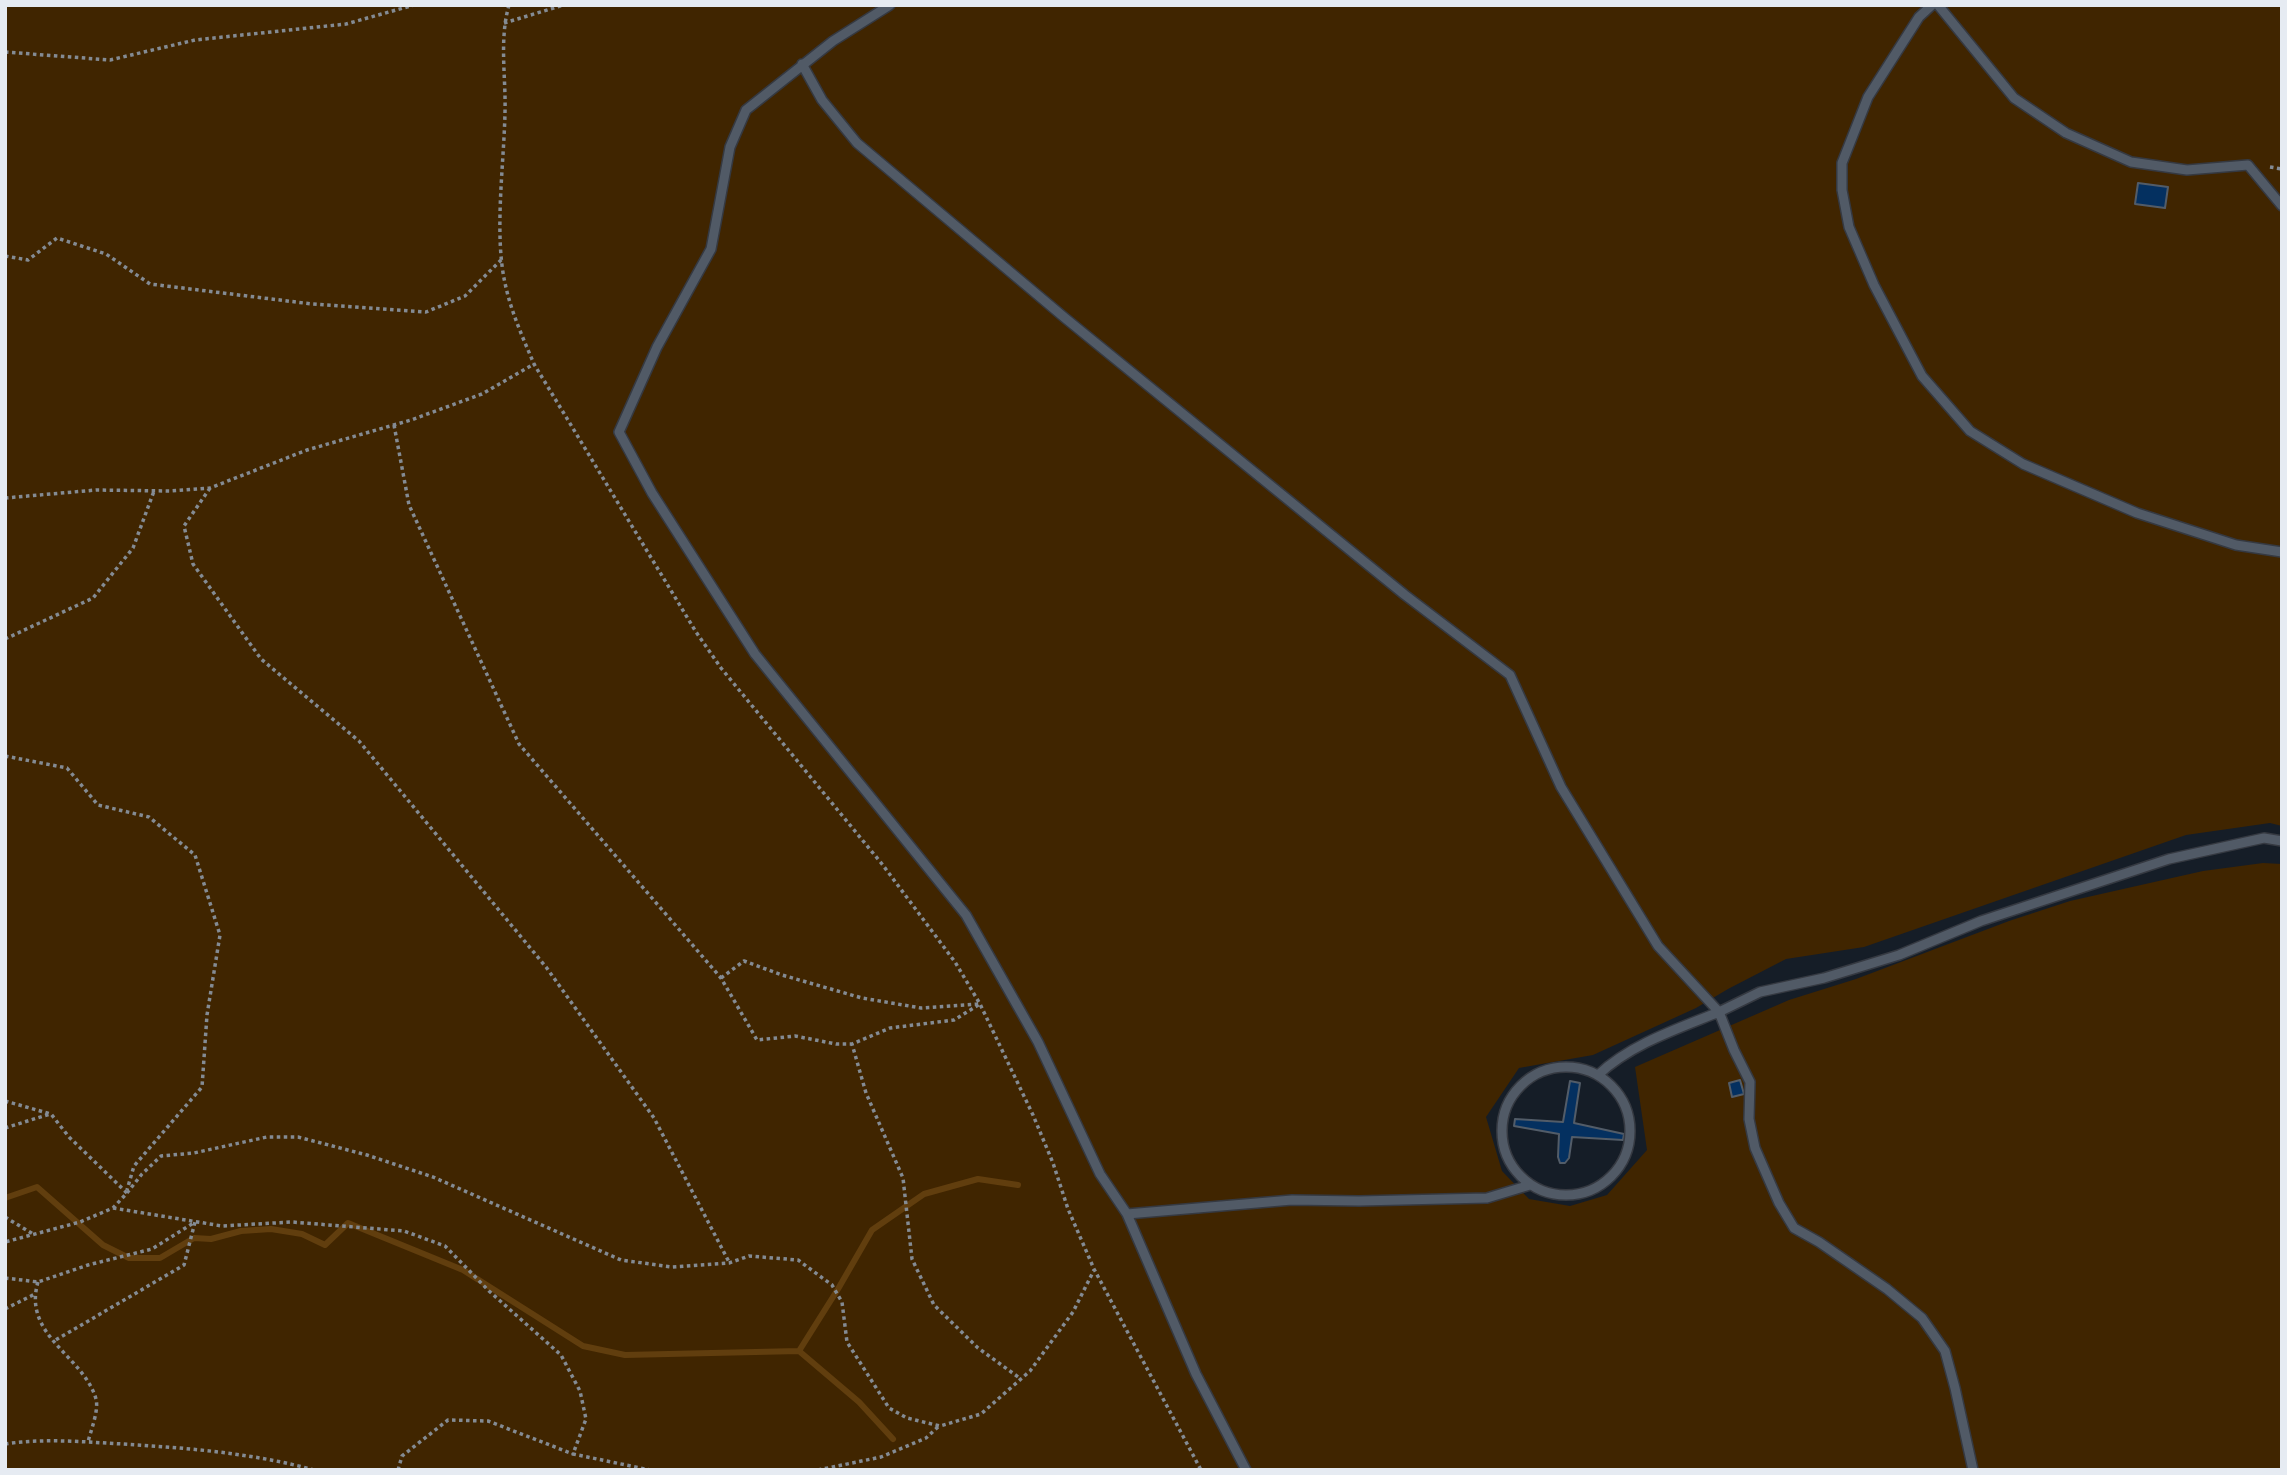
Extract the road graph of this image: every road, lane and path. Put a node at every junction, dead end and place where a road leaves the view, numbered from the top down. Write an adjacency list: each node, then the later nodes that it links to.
1 (414, 5): 7 (path)
2 (509, 5): 6 (path)
3 (565, 5): 6 (path)
4 (890, 5): 8 (lane)
5 (1935, 5): 9 (lane); 17 (lane)
6 (504, 23): 11 (path)
7 (5, 52)
8 (802, 64): 23 (lane); 32 (lane)
9 (2282, 206)
10 (5, 256): 11 (path)
11 (502, 259): 12 (path)
12 (534, 364): 13 (path); 22 (path)
13 (394, 425): 14 (path); 21 (path)
14 (210, 488): 15 (path); 37 (path)
15 (153, 491): 16 (path); 18 (path)
16 (5, 498)
17 (2282, 552)
18 (5, 639)
19 (5, 756): 30 (path)
20 (2282, 841): 23 (lane)
21 (721, 978): 22 (path); 24 (path)
22 (979, 1004): 24 (path); 38 (path)
23 (1718, 1012): 25 (lane); 55 (lane)
24 (852, 1044): 44 (path)
25 (1598, 1075): 29 (lane); 29 (lane)
26 (5, 1101): 27 (path)
27 (51, 1114): 28 (path); 30 (path)
28 (5, 1128)
29 (1530, 1185): 32 (lane)
30 (127, 1193): 31 (path); 37 (path)
31 (113, 1208): 34 (path); 35 (path)
32 (1127, 1214): 54 (lane)
33 (5, 1217): 35 (path)
34 (195, 1222): 40 (path); 43 (path); 48 (path)
35 (33, 1234): 36 (path)
36 (5, 1242)
37 (729, 1263): 45 (path)
38 (1094, 1269): 44 (path); 53 (path)
39 (5, 1278): 40 (path)
40 (38, 1282): 41 (path)
41 (35, 1294): 42 (path); 43 (path)
42 (5, 1309)
43 (54, 1341): 46 (path)
44 (1021, 1379): 45 (path)
45 (940, 1426): 52 (path)
46 (88, 1442): 47 (path); 49 (path)
47 (5, 1444)
48 (573, 1454): 50 (path); 51 (path)
49 (314, 1470)
50 (398, 1470)
51 (650, 1470)
52 (818, 1470)
53 (1201, 1470)
54 (1246, 1470)
55 (1973, 1470)

